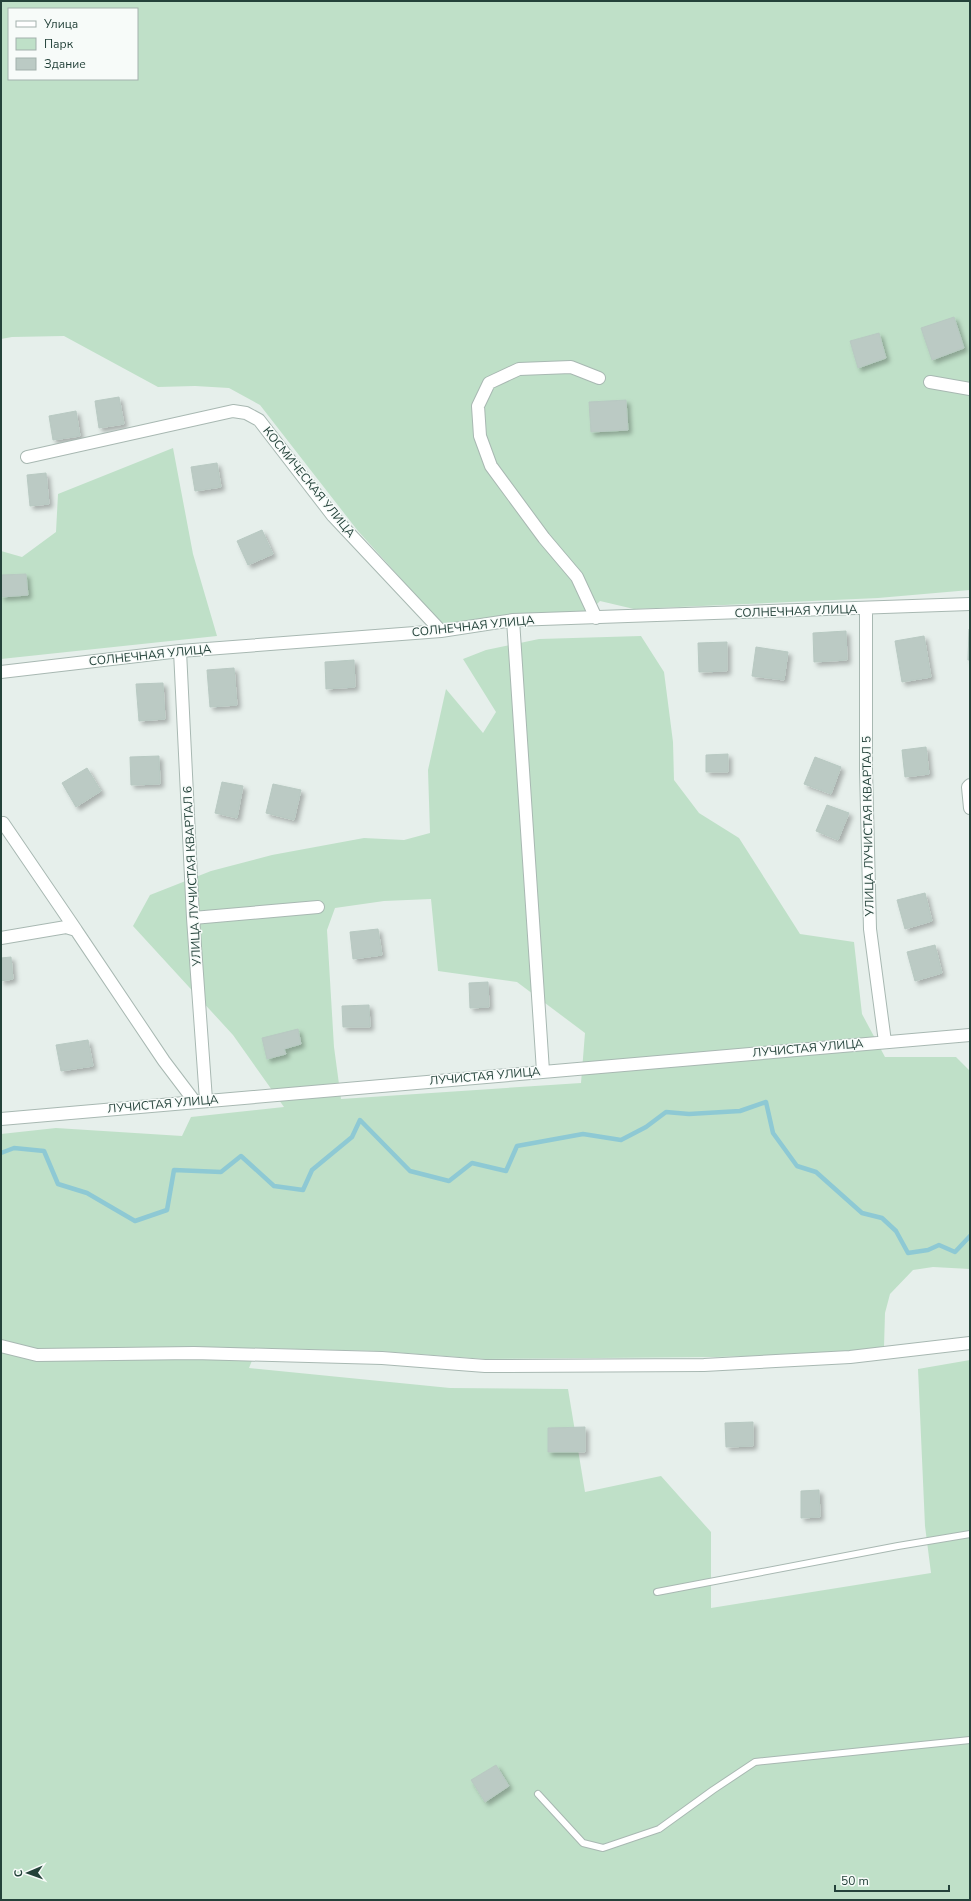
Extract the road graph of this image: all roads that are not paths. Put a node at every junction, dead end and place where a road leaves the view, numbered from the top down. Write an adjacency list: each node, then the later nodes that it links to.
1 (599, 378): 7 (street)
2 (930, 382): 3 (street)
3 (970, 389)
4 (27, 457): 9 (street, КОСМИЧЕСКАЯ УЛИЦА)
5 (970, 604): 6 (street, СОЛНЕЧНАЯ УЛИЦА)
6 (866, 609): 7 (street, СОЛНЕЧНАЯ УЛИЦА); 20 (street, УЛИЦА ЛУЧИСТАЯ КВАРТАЛ 5)
7 (596, 618): 8 (street, СОЛНЕЧНАЯ УЛИЦА)
8 (513, 620): 9 (street, СОЛНЕЧНАЯ УЛИЦА); 21 (street)
9 (441, 631): 10 (street, СОЛНЕЧНАЯ УЛИЦА)
10 (180, 651): 11 (street, СОЛНЕЧНАЯ УЛИЦА); 16 (street, УЛИЦА ЛУЧИСТАЯ КВАРТАЛ 6)
11 (1, 672)
12 (970, 785): 13 (street)
13 (970, 808)
14 (3, 823): 17 (street)
15 (318, 907): 16 (street)
16 (194, 918): 22 (street, УЛИЦА ЛУЧИСТАЯ КВАРТАЛ 6)
17 (76, 930): 18 (street); 22 (street)
18 (1, 938)
19 (970, 1034): 20 (street, ЛУЧИСТАЯ УЛИЦА)
20 (885, 1042): 21 (street, ЛУЧИСТАЯ УЛИЦА)
21 (543, 1071): 22 (street, ЛУЧИСТАЯ УЛИЦА)
22 (200, 1101): 23 (street, ЛУЧИСТАЯ УЛИЦА)
23 (1, 1119)
24 (970, 1343): 25 (street)
25 (1, 1346)
26 (970, 1534): 27 (lane)
27 (657, 1592)
28 (970, 1740): 29 (lane)
29 (538, 1794)

